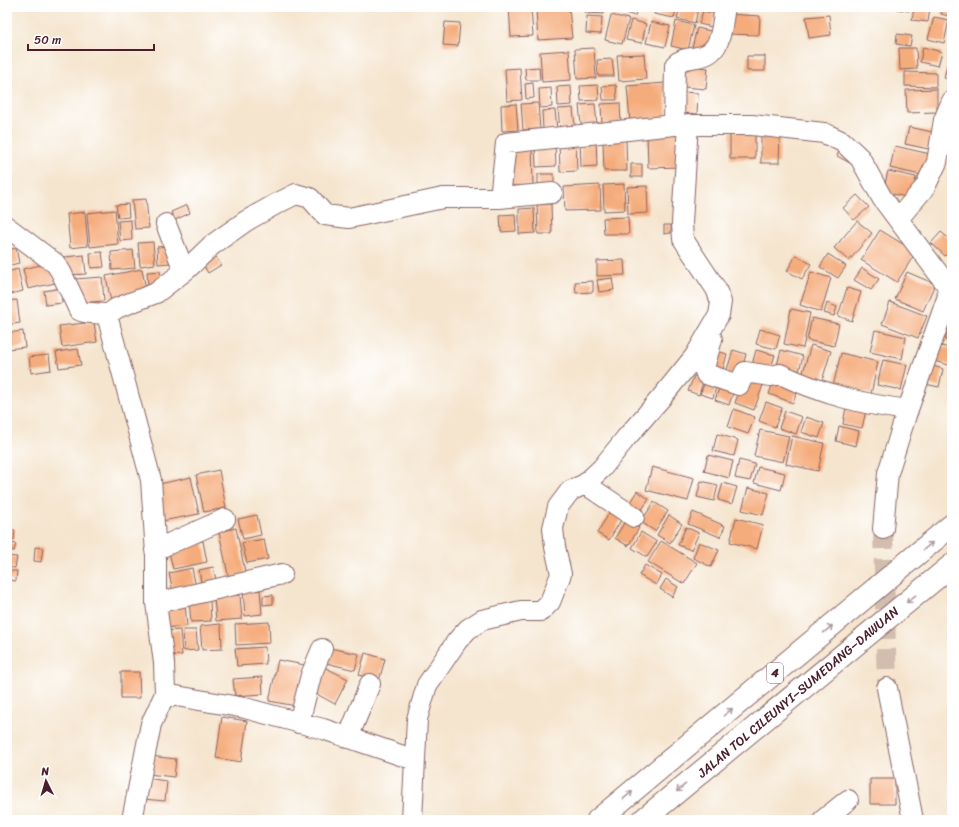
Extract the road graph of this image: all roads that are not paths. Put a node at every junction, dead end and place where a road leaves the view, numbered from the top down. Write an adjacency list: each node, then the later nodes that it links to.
1 (725, 7): 3 (street)
2 (952, 102): 6 (street)
3 (681, 125): 5 (street); 6 (street); 12 (street)
4 (552, 193): 5 (street)
5 (500, 198): 9 (street)
6 (898, 219): 10 (street)
7 (166, 224): 9 (street)
8 (7, 227): 11 (street)
9 (187, 269): 11 (street)
10 (950, 287): 13 (street)
11 (107, 315): 19 (street)
12 (709, 330): 13 (street); 14 (street)
13 (908, 410): 18 (street)
14 (585, 484): 15 (street); 29 (street)
15 (634, 517)
16 (225, 519): 19 (street)
17 (952, 525): 33 (highway, 4, one-way to 17)
18 (883, 529)
19 (155, 550): 22 (street)
20 (952, 565): 34 (highway, JALAN TOL CILEUNYI–SUMEDANG–DAWUAN / 4, one-way to 34)
21 (282, 574): 22 (street)
22 (156, 604): 26 (street)
23 (322, 649): 27 (street)
24 (370, 684): 28 (street)
25 (887, 688): 36 (street)
26 (165, 694): 27 (street); 31 (street)
27 (299, 723): 28 (street)
28 (348, 738): 29 (street)
29 (415, 760): 32 (street)
30 (848, 800): 35 (street)
31 (132, 820)
32 (412, 820)
33 (598, 820)
34 (643, 820)
35 (823, 820)
36 (912, 820)

